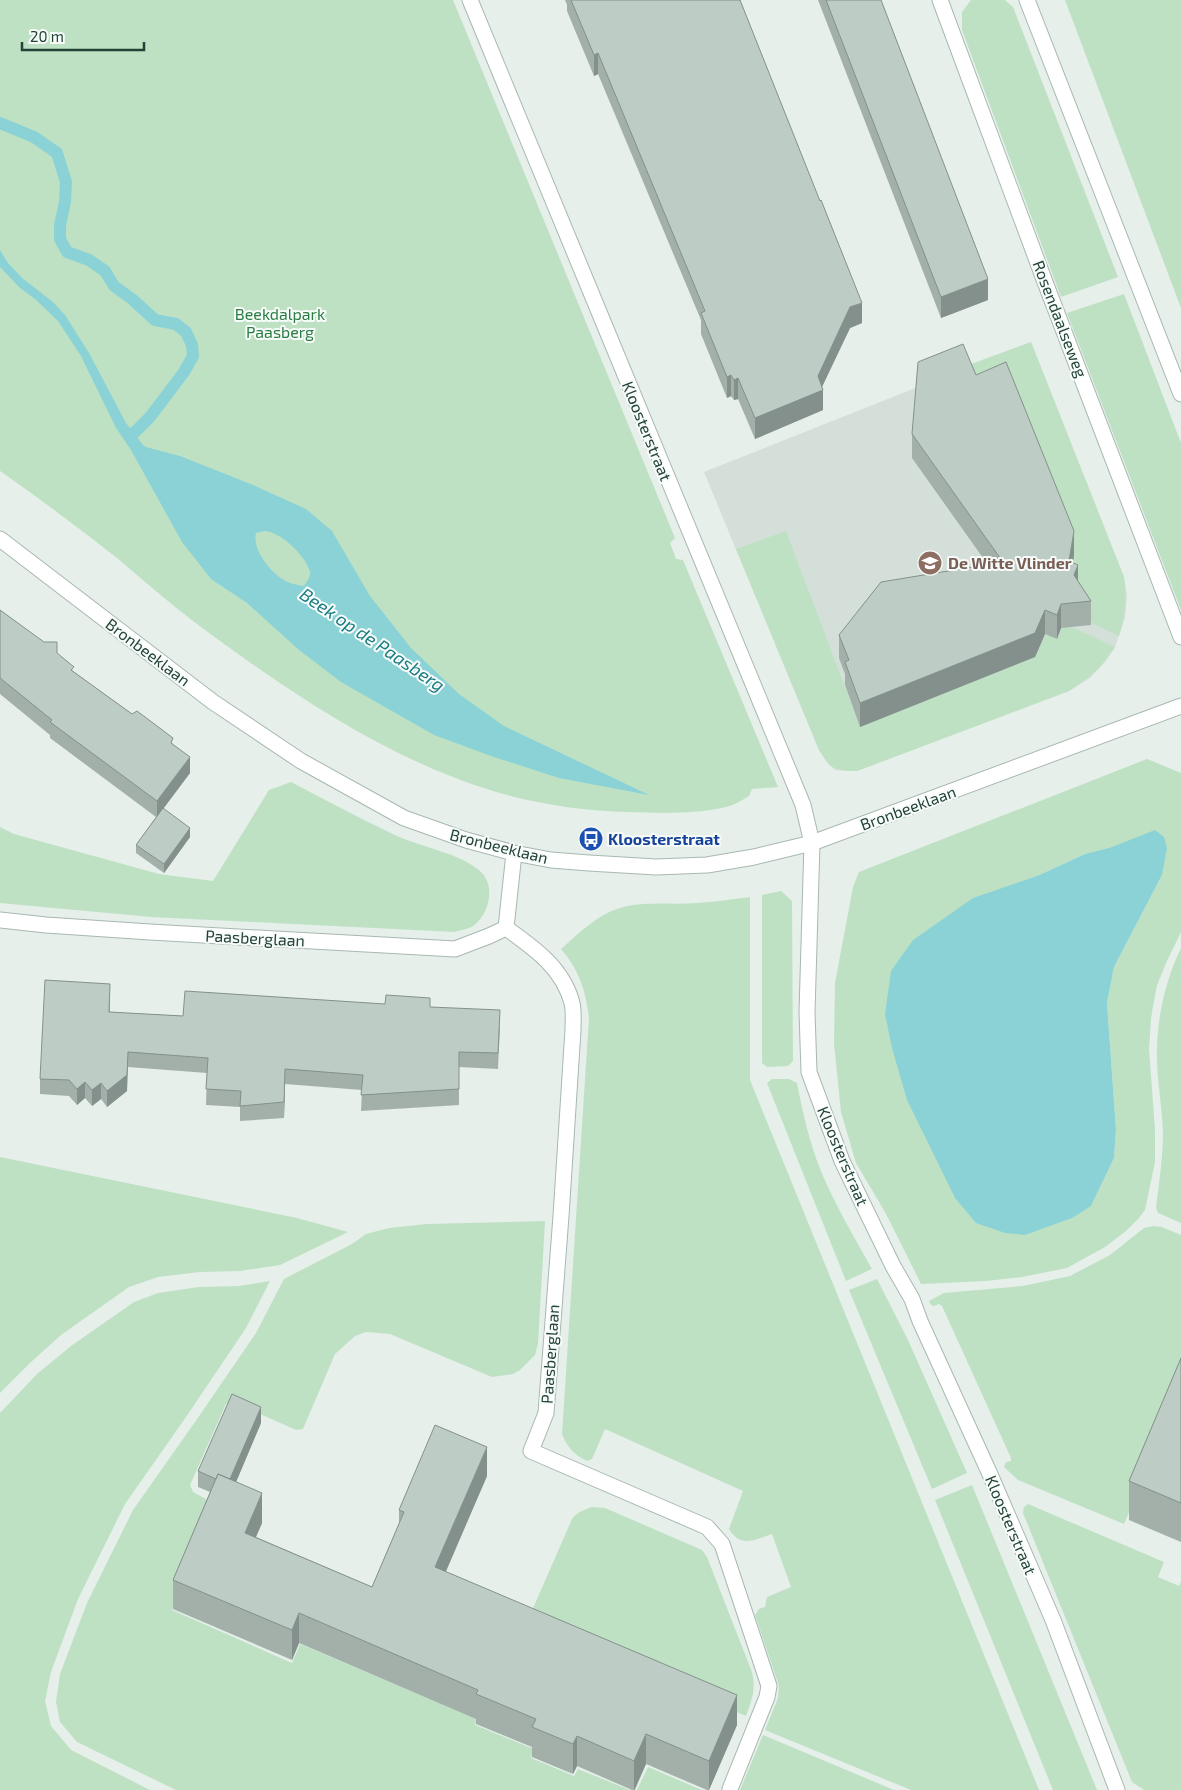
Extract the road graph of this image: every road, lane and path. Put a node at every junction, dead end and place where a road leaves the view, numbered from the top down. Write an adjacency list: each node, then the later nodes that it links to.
1 (470, 0): 8 (street, Kloosterstraat)
2 (940, 0): 6 (street, Rosendaalseweg)
3 (1027, 0): 4 (street)
4 (1181, 394)
5 (0, 539): 9 (street, Bronbeeklaan)
6 (1181, 637)
7 (1181, 706): 8 (street, Bronbeeklaan)
8 (812, 843): 9 (street, Bronbeeklaan); 13 (street, Kloosterstraat)
9 (514, 853): 11 (street)
10 (0, 920): 11 (street, Paasberglaan)
11 (506, 928): 12 (street, Paasberglaan)
12 (730, 1789)
13 (1116, 1790)

